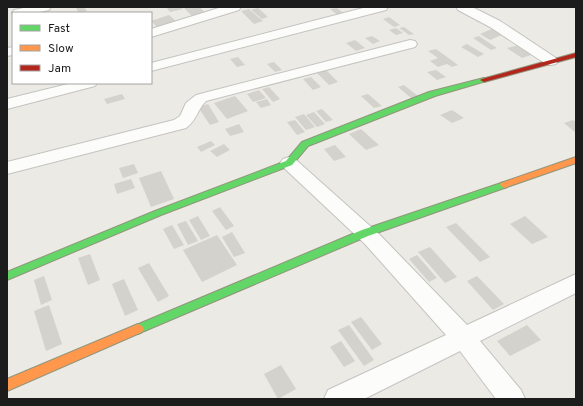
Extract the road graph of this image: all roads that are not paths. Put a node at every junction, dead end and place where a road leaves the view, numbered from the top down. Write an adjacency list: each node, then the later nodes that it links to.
1 (45, 7): 5 (street)
2 (235, 7): 6 (street)
3 (382, 7): 10 (street)
4 (462, 7): 9 (street)
5 (22, 12)
6 (152, 33)
7 (410, 44): 15 (street)
8 (576, 55): 9 (street)
9 (551, 61): 14 (street)
10 (152, 67)
11 (86, 84): 12 (street)
12 (7, 104)
13 (576, 160): 16 (street)
14 (288, 163): 16 (street); 17 (street)
15 (7, 168)
16 (365, 233): 19 (street); 20 (street)
17 (7, 276)
18 (576, 283): 19 (street)
19 (463, 337): 21 (street); 22 (street)
20 (7, 385)
21 (337, 399)
22 (512, 399)

